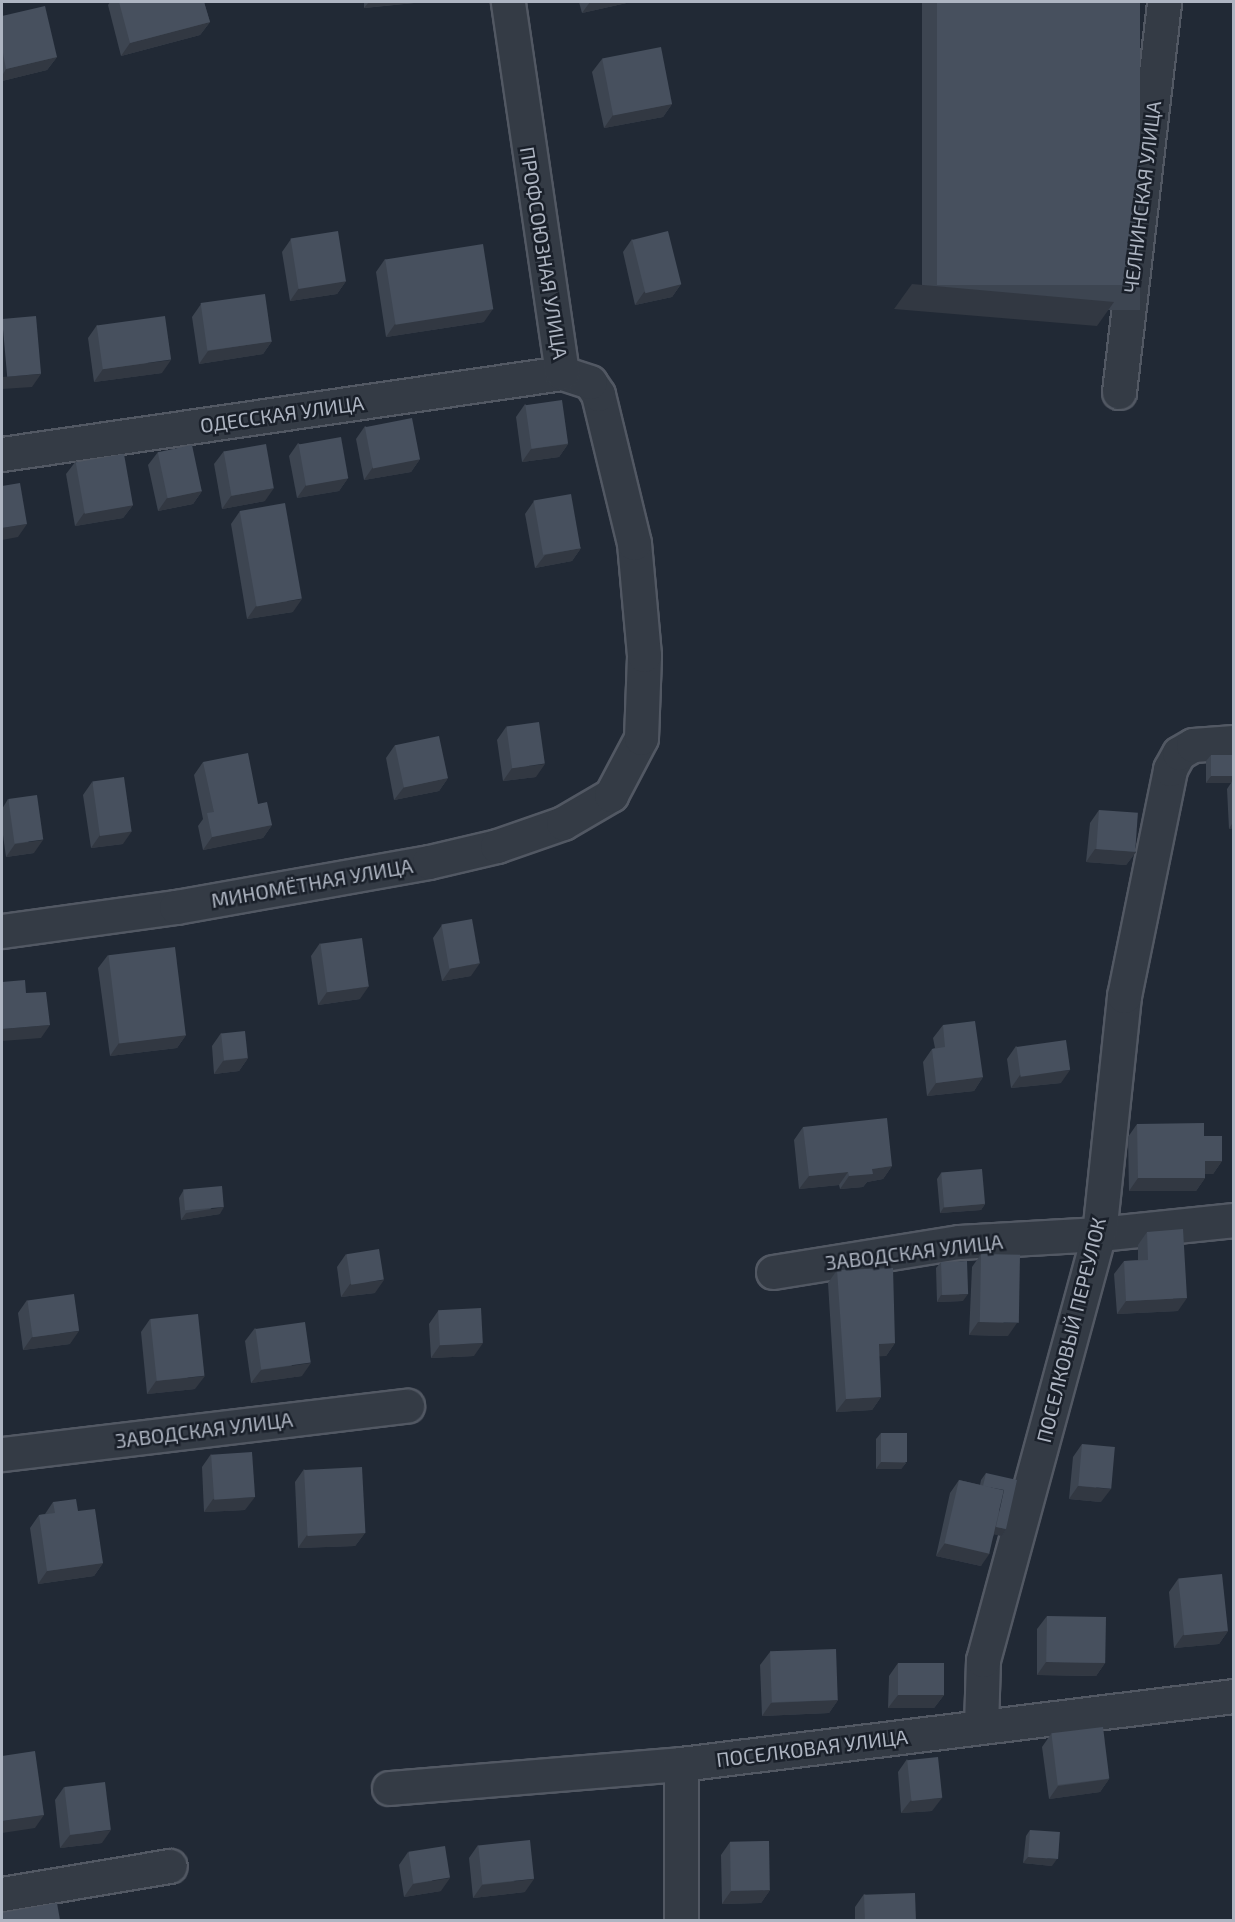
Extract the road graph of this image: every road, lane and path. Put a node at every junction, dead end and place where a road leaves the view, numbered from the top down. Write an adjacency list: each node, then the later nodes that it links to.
1 (508, 2): 3 (street, ПРОФСОЮЗНАЯ УЛИЦА)
2 (1164, 2): 4 (street, ЧЕЛНИНСКАЯ УЛИЦА)
3 (562, 373): 5 (street, ОДЕССКАЯ УЛИЦА); 7 (street, ПРОФСОЮЗНАЯ УЛИЦА)
4 (1119, 392)
5 (2, 454)
6 (1233, 742): 10 (street, ПОСЕЛКОВЫЙ ПЕРЕУЛОК)
7 (611, 795): 8 (street, МИНОМЁТНАЯ УЛИЦА)
8 (2, 931)
9 (1233, 1220): 10 (street, ЗАВОДСКАЯ УЛИЦА)
10 (1099, 1234): 11 (street, ЗАВОДСКАЯ УЛИЦА); 15 (street, ПОСЕЛКОВЫЙ ПЕРЕУЛОК)
11 (773, 1272)
12 (407, 1406): 13 (street, ЗАВОДСКАЯ УЛИЦА)
13 (2, 1454)
14 (1233, 1695): 15 (street, ПОСЕЛКОВАЯ УЛИЦА)
15 (981, 1727): 16 (street, ПОСЕЛКОВАЯ УЛИЦА)
16 (681, 1764): 17 (street, ПОСЕЛКОВАЯ УЛИЦА); 20 (street)
17 (389, 1788)
18 (170, 1866): 19 (street)
19 (2, 1894)
20 (681, 1920)

